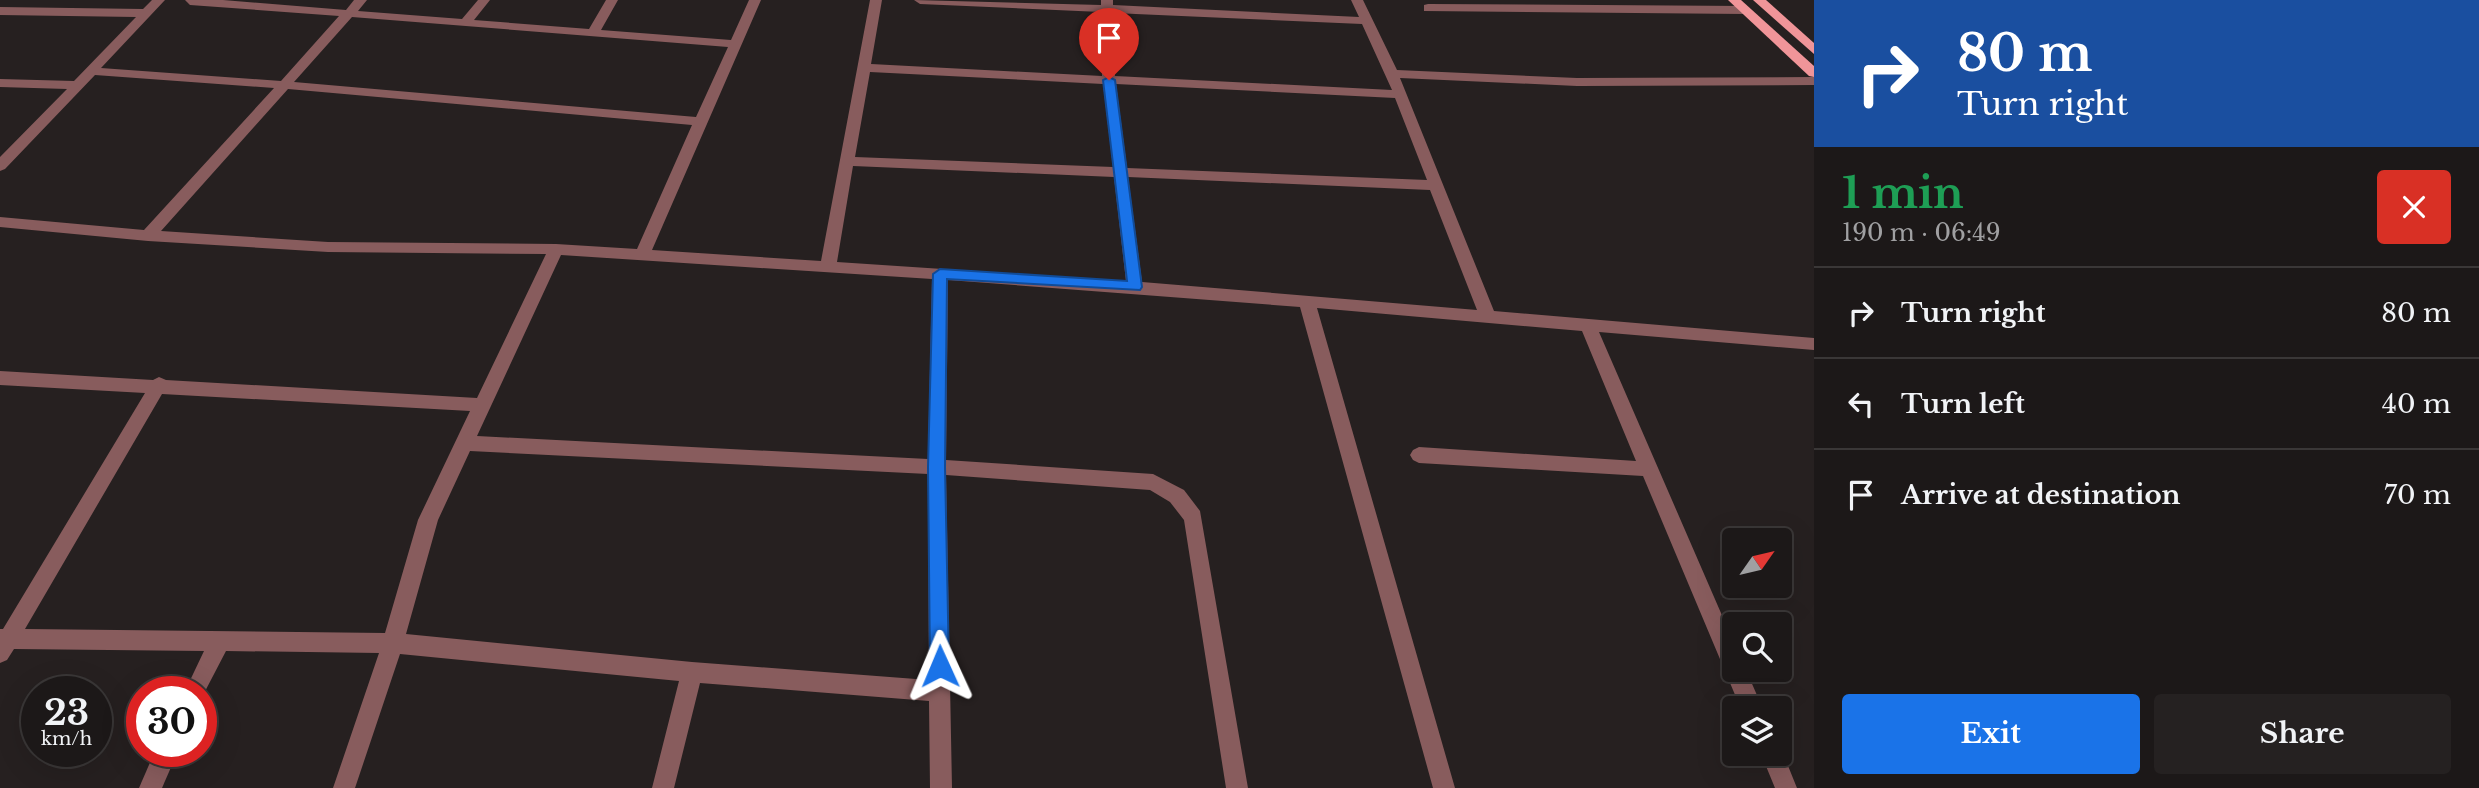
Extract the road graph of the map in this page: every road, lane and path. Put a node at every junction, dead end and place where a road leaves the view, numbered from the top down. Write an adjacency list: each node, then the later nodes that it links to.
1 (159, 0): 16 (street)
2 (361, 0): 17 (street)
3 (484, 0): 18 (street)
4 (612, 0): 20 (street)
5 (755, 0): 21 (street)
6 (876, 0): 23 (street)
7 (920, 0): 12 (street)
8 (1357, 0): 19 (street)
9 (1734, 0): 14 (main road)
10 (1759, 0): 22 (main road)
11 (190, 1): 17 (street)
12 (1107, 4): 19 (street); 27 (street)
13 (1428, 8): 14 (street)
14 (1745, 10): 25 (main road)
15 (0, 11): 16 (street)
16 (149, 13): 24 (street)
17 (349, 13): 18 (street); 31 (street)
18 (467, 21): 20 (street)
19 (1367, 21): 26 (street)
20 (593, 32): 21 (street)
21 (735, 44): 33 (street)
22 (1814, 50)
23 (863, 68): 27 (street); 34 (street)
24 (93, 71): 30 (street); 31 (street)
25 (1814, 73)
26 (1392, 74): 28 (street); 32 (street)
27 (1109, 80): 32 (street); 36 (street)
28 (1814, 81)
29 (0, 83): 30 (street)
30 (79, 85): 35 (street)
31 (285, 85): 33 (street); 39 (street)
32 (1400, 94): 37 (street)
33 (701, 122): 41 (street)
34 (846, 161): 36 (street); 42 (street)
35 (0, 166)
36 (1121, 172): 37 (street); 44 (street)
37 (1436, 186): 46 (street)
38 (0, 222): 39 (street)
39 (149, 236): 40 (street)
40 (556, 249): 41 (street); 51 (street)
41 (642, 255): 42 (street)
42 (828, 267): 43 (street)
43 (940, 274): 44 (street); 54 (street)
44 (1135, 287): 45 (street)
45 (1307, 301): 46 (street); 70 (street)
46 (1488, 317): 47 (street)
47 (1588, 326): 48 (street); 55 (street)
48 (1814, 344)
49 (0, 378): 50 (street)
50 (159, 384): 51 (street); 58 (street)
51 (483, 405): 52 (street)
52 (464, 443): 54 (street); 59 (street)
53 (1419, 456): 55 (street)
54 (937, 467): 62 (street); 69 (street)
55 (1649, 469): 56 (street)
56 (1722, 639)
57 (220, 641): 58 (street); 59 (street); 61 (street)
58 (3, 643)
59 (393, 643): 60 (street); 66 (street)
60 (692, 672): 62 (street); 67 (street)
61 (203, 676)
62 (940, 691): 68 (street)
63 (1777, 766): 71 (street)
64 (160, 767): 65 (street)
65 (150, 788)
66 (344, 788)
67 (663, 788)
68 (940, 788)
69 (1237, 788)
70 (1444, 788)
71 (1786, 788)

